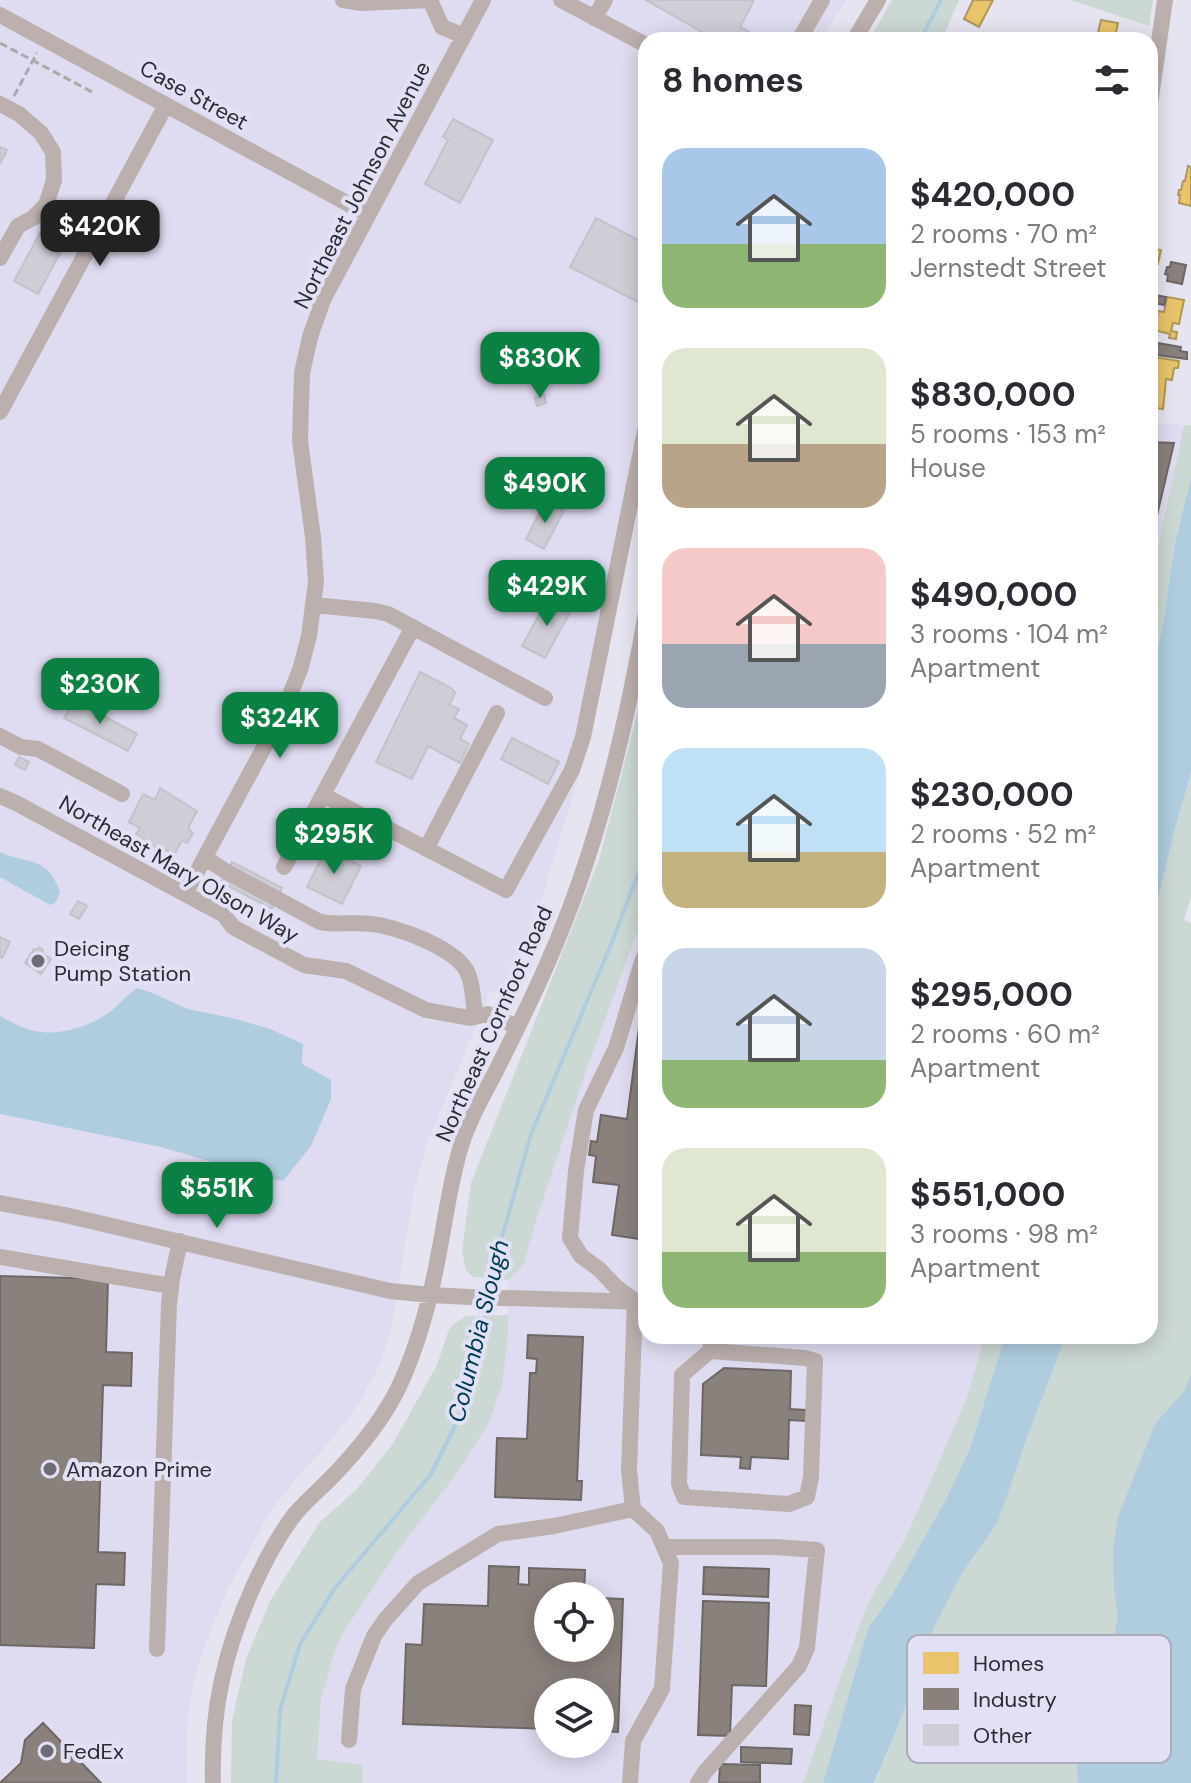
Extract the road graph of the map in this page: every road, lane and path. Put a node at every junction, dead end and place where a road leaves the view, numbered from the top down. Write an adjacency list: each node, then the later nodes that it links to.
1 (343, 0): 2 (street)
2 (430, 0): 13 (street)
3 (483, 0): 13 (street, Northeast Johnson Avenue)
4 (561, 0): 10 (street)
5 (605, 0): 10 (street)
6 (822, 0): 11 (street)
7 (878, 0): 12 (street)
8 (1165, 0): 17 (street)
9 (0, 15): 14 (street, Case Street)
10 (594, 18): 15 (street)
11 (804, 32)
12 (859, 32)
13 (464, 36): 22 (street, Northeast Johnson Avenue)
14 (45, 39): 18 (path); 20 (street, Case Street)
15 (638, 41)
16 (0, 43): 18 (path)
17 (1158, 49)
18 (33, 61): 19 (path); 21 (path)
19 (94, 93)
20 (166, 105): 22 (street, Case Street); 24 (street)
21 (4, 106): 23 (street)
22 (367, 214): 26 (street, Northeast Johnson Avenue)
23 (0, 258)
24 (0, 412)
25 (638, 465): 35 (street)
26 (314, 605): 27 (street); 36 (street, Northeast Johnson Avenue)
27 (413, 627): 29 (street); 33 (street)
28 (638, 655): 41 (street, Northeast Cornfoot Road)
29 (545, 698)
30 (497, 713): 35 (street)
31 (0, 736): 32 (street)
32 (122, 794)
33 (323, 795): 35 (street); 37 (street)
34 (0, 796): 38 (street, Northeast Mary Olson Way)
35 (426, 849)
36 (205, 858): 38 (street, Northeast Johnson Avenue); 40 (street)
37 (284, 867)
38 (185, 894): 40 (street, Northeast Mary Olson Way)
39 (638, 975): 47 (street)
40 (475, 1017): 41 (street, Northeast Mary Olson Way)
41 (518, 1027): 46 (street, Northeast Cornfoot Road)
42 (0, 1203): 43 (street)
43 (180, 1241): 45 (street); 46 (street)
44 (0, 1257): 45 (street)
45 (171, 1286): 54 (street)
46 (431, 1295): 48 (street); 56 (street, Northeast Cornfoot Road)
47 (638, 1301)
48 (638, 1302)
49 (638, 1333): 52 (street)
50 (710, 1344): 51 (street)
51 (717, 1344)
52 (633, 1509): 53 (street); 55 (street)
53 (664, 1547): 57 (street); 58 (street)
54 (157, 1649)
55 (349, 1740)
56 (213, 1783)
57 (630, 1783)
58 (698, 1783)

